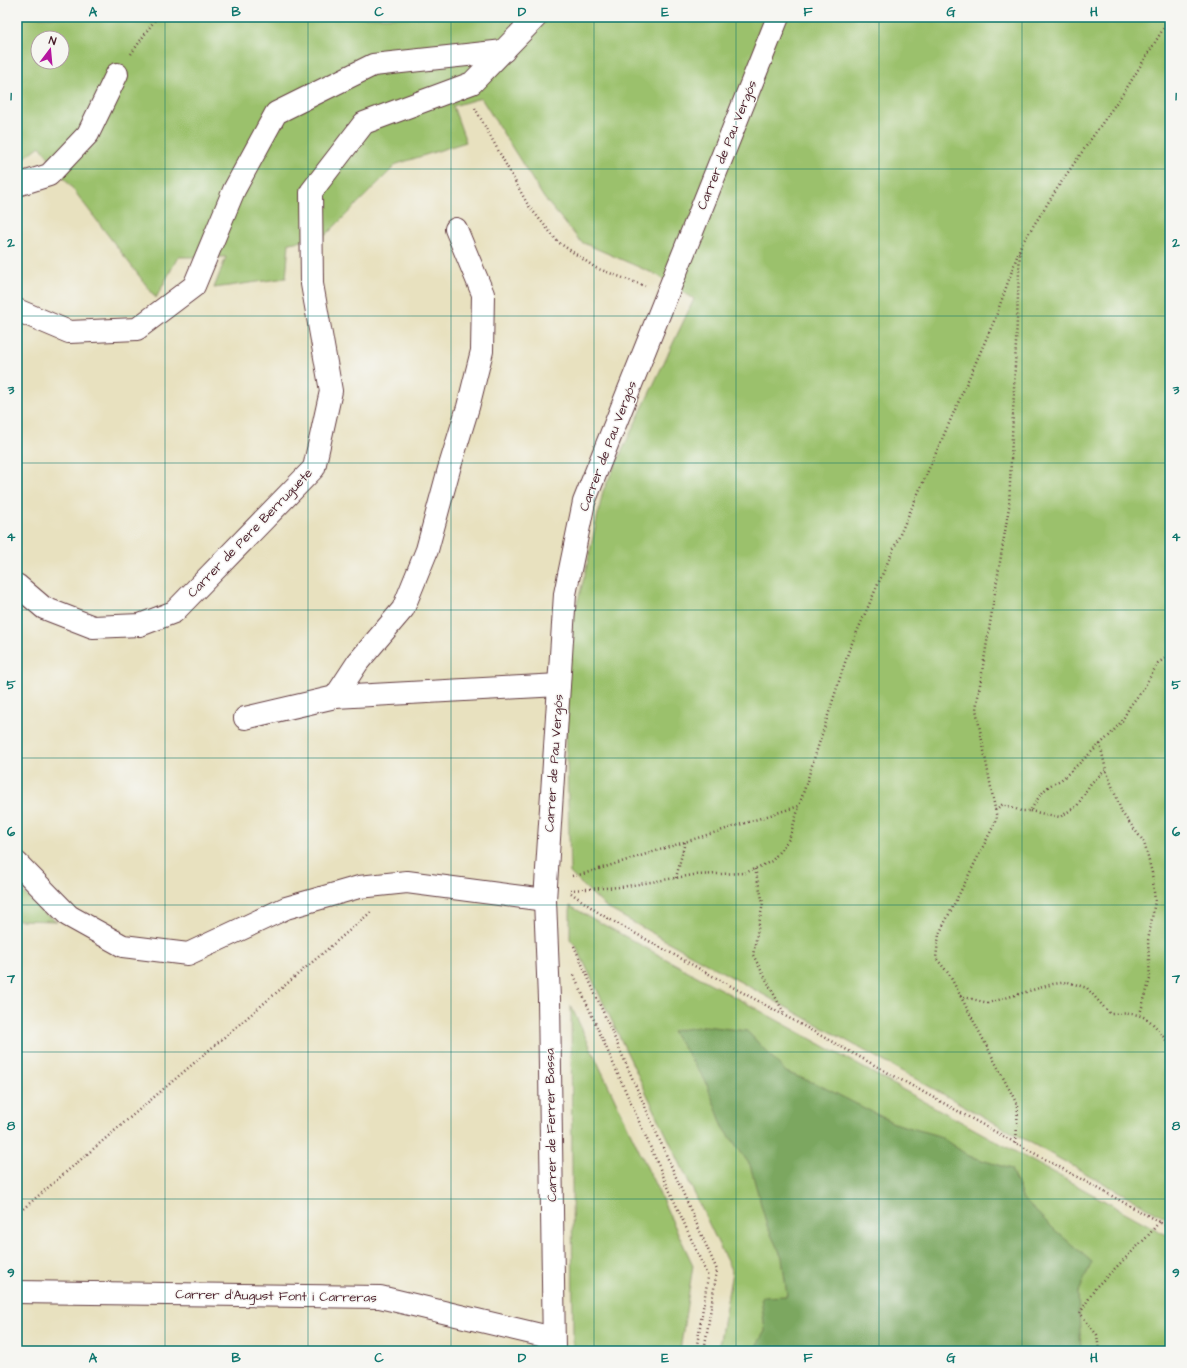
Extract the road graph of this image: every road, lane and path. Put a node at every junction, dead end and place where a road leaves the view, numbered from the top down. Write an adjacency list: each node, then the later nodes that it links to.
1 (158, 17): 6 (path)
2 (536, 17): 5 (street, Carrer de Pere Berruguete)
3 (778, 17): 11 (street, Carrer de Pau Vergós)
4 (1170, 18): 10 (path)
5 (504, 51): 7 (street, Carrer de Pere Berruguete); 12 (street)
6 (118, 74): 8 (street)
7 (463, 86): 11 (path); 13 (street, Carrer de Pere Berruguete)
8 (17, 185)
9 (456, 229): 16 (street)
10 (1021, 245): 20 (path); 21 (path)
11 (667, 294): 15 (street, Carrer de Pau Vergós)
12 (17, 310)
13 (17, 585)
14 (1170, 655): 18 (path)
15 (558, 685): 16 (street); 28 (street, Carrer de Pau Vergós)
16 (335, 697): 17 (street)
17 (245, 718)
18 (1100, 744): 19 (path); 22 (path)
19 (1106, 770): 22 (path); 33 (path)
20 (799, 806): 23 (path); 25 (path)
21 (995, 810): 22 (path); 32 (path)
22 (1030, 811)
23 (685, 842): 26 (path); 27 (path)
24 (17, 863): 28 (street)
25 (755, 869): 27 (path); 34 (path)
26 (567, 876)
27 (676, 878): 34 (path)
28 (545, 900): 43 (street, Carrer de Ferrer Bassa)
29 (377, 907): 39 (path)
30 (573, 942): 45 (path)
31 (574, 974): 44 (path)
32 (960, 996): 33 (path); 37 (path)
33 (1140, 1014): 35 (path)
34 (785, 1015): 37 (path)
35 (1170, 1079)
36 (1170, 1128): 38 (path)
37 (1016, 1143): 40 (path)
38 (1170, 1147)
39 (17, 1214)
40 (1159, 1222): 41 (path); 46 (path)
41 (1170, 1228)
42 (17, 1292): 43 (street, Carrer d'August Font i Carreras)
43 (554, 1345)
44 (696, 1351)
45 (704, 1351)
46 (1099, 1351)

